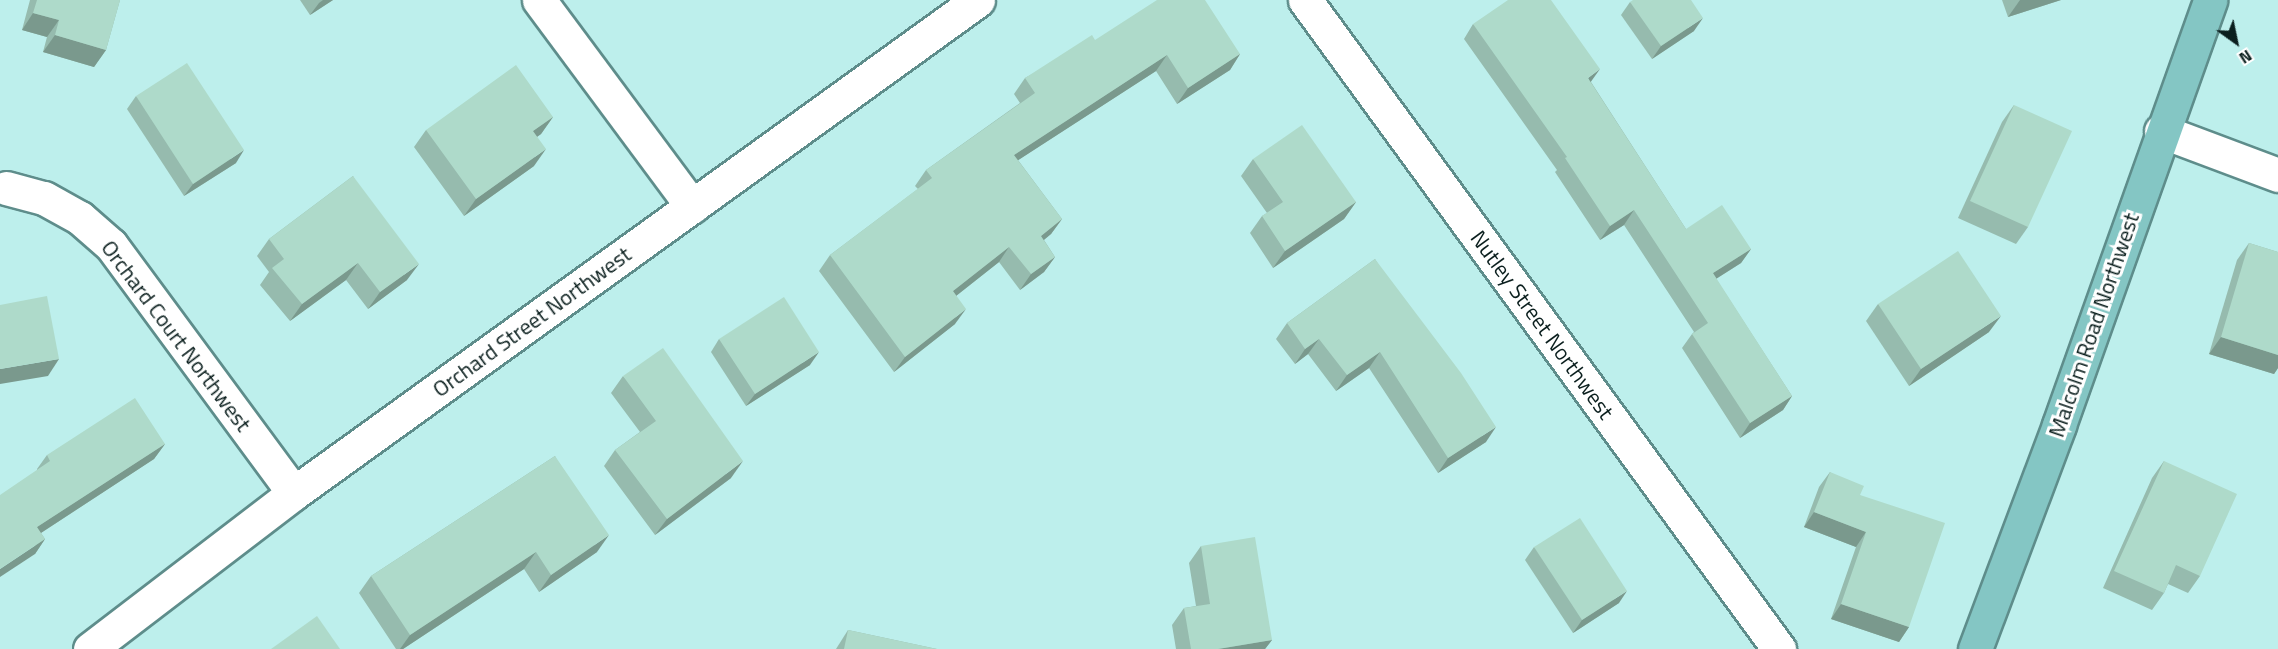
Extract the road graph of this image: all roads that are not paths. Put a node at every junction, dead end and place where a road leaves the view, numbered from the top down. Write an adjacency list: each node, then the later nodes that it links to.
1 (539, 0): 8 (street)
2 (978, 0): 8 (street, Orchard Street Northwest)
3 (1305, 0): 11 (street, Nutley Street Northwest)
4 (2210, 0): 5 (main road, Malcolm Road Northwest)
5 (2161, 131): 6 (street); 12 (main road, Malcolm Road Northwest)
6 (2278, 175)
7 (6, 188): 9 (street, Orchard Court Northwest)
8 (692, 206): 9 (street, Orchard Street Northwest)
9 (294, 493): 10 (street, Orchard Street Northwest)
10 (90, 649)
11 (1779, 649)
12 (1975, 649)

